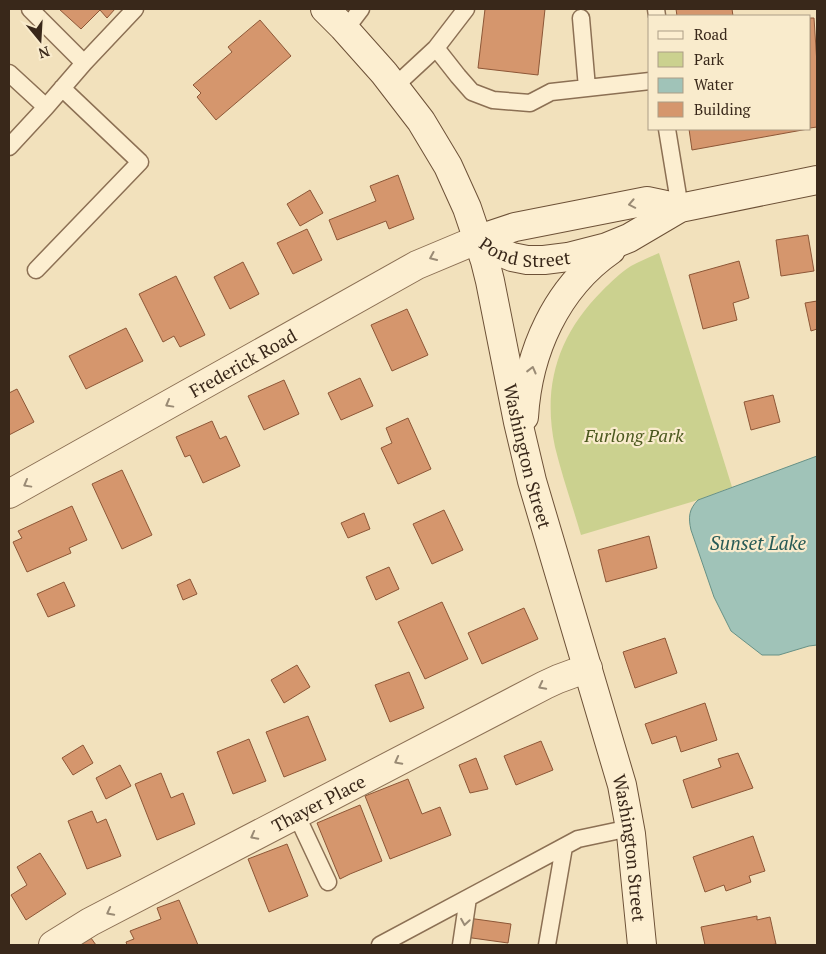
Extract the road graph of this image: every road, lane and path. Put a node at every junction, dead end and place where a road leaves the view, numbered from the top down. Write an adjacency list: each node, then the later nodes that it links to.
1 (30, 9): 8 (lane)
2 (135, 9): 8 (lane)
3 (325, 9): 6 (main road, Washington Street)
4 (466, 9): 7 (lane)
5 (581, 18): 13 (lane)
6 (353, 19): 11 (main road, Washington Street)
7 (436, 48): 11 (lane); 13 (lane)
8 (84, 63): 12 (lane)
9 (9, 73): 14 (lane)
10 (648, 81): 13 (lane)
11 (395, 86): 20 (main road, Washington Street)
12 (62, 88): 14 (lane); 21 (lane)
13 (587, 88)
14 (46, 107): 16 (lane)
15 (668, 130): 18 (lane)
16 (9, 147)
17 (817, 180): 18 (main road, Pond Street)
18 (680, 208): 19 (main road, Pond Street); 20 (main road, Pond Street, one-way to 20)
19 (629, 238): 20 (main road, Pond Street); 22 (main road, one-way to 19)
20 (478, 239): 22 (main road, Washington Street); 23 (main road, Frederick Road, one-way to 23)
21 (36, 270)
22 (525, 453): 24 (main road, Washington Street)
23 (9, 494)
24 (588, 668): 25 (main road, Thayer Place, one-way to 25); 26 (main road, Washington Street)
25 (296, 814): 28 (lane); 30 (main road, Thayer Place, one-way to 30)
26 (630, 828): 27 (lane); 34 (main road, Washington Street)
27 (564, 847): 29 (lane); 33 (lane)
28 (328, 882)
29 (468, 898): 31 (lane); 32 (lane, one-way to 32)
30 (53, 945)
31 (380, 945)
32 (461, 945)
33 (547, 945)
34 (642, 945)

